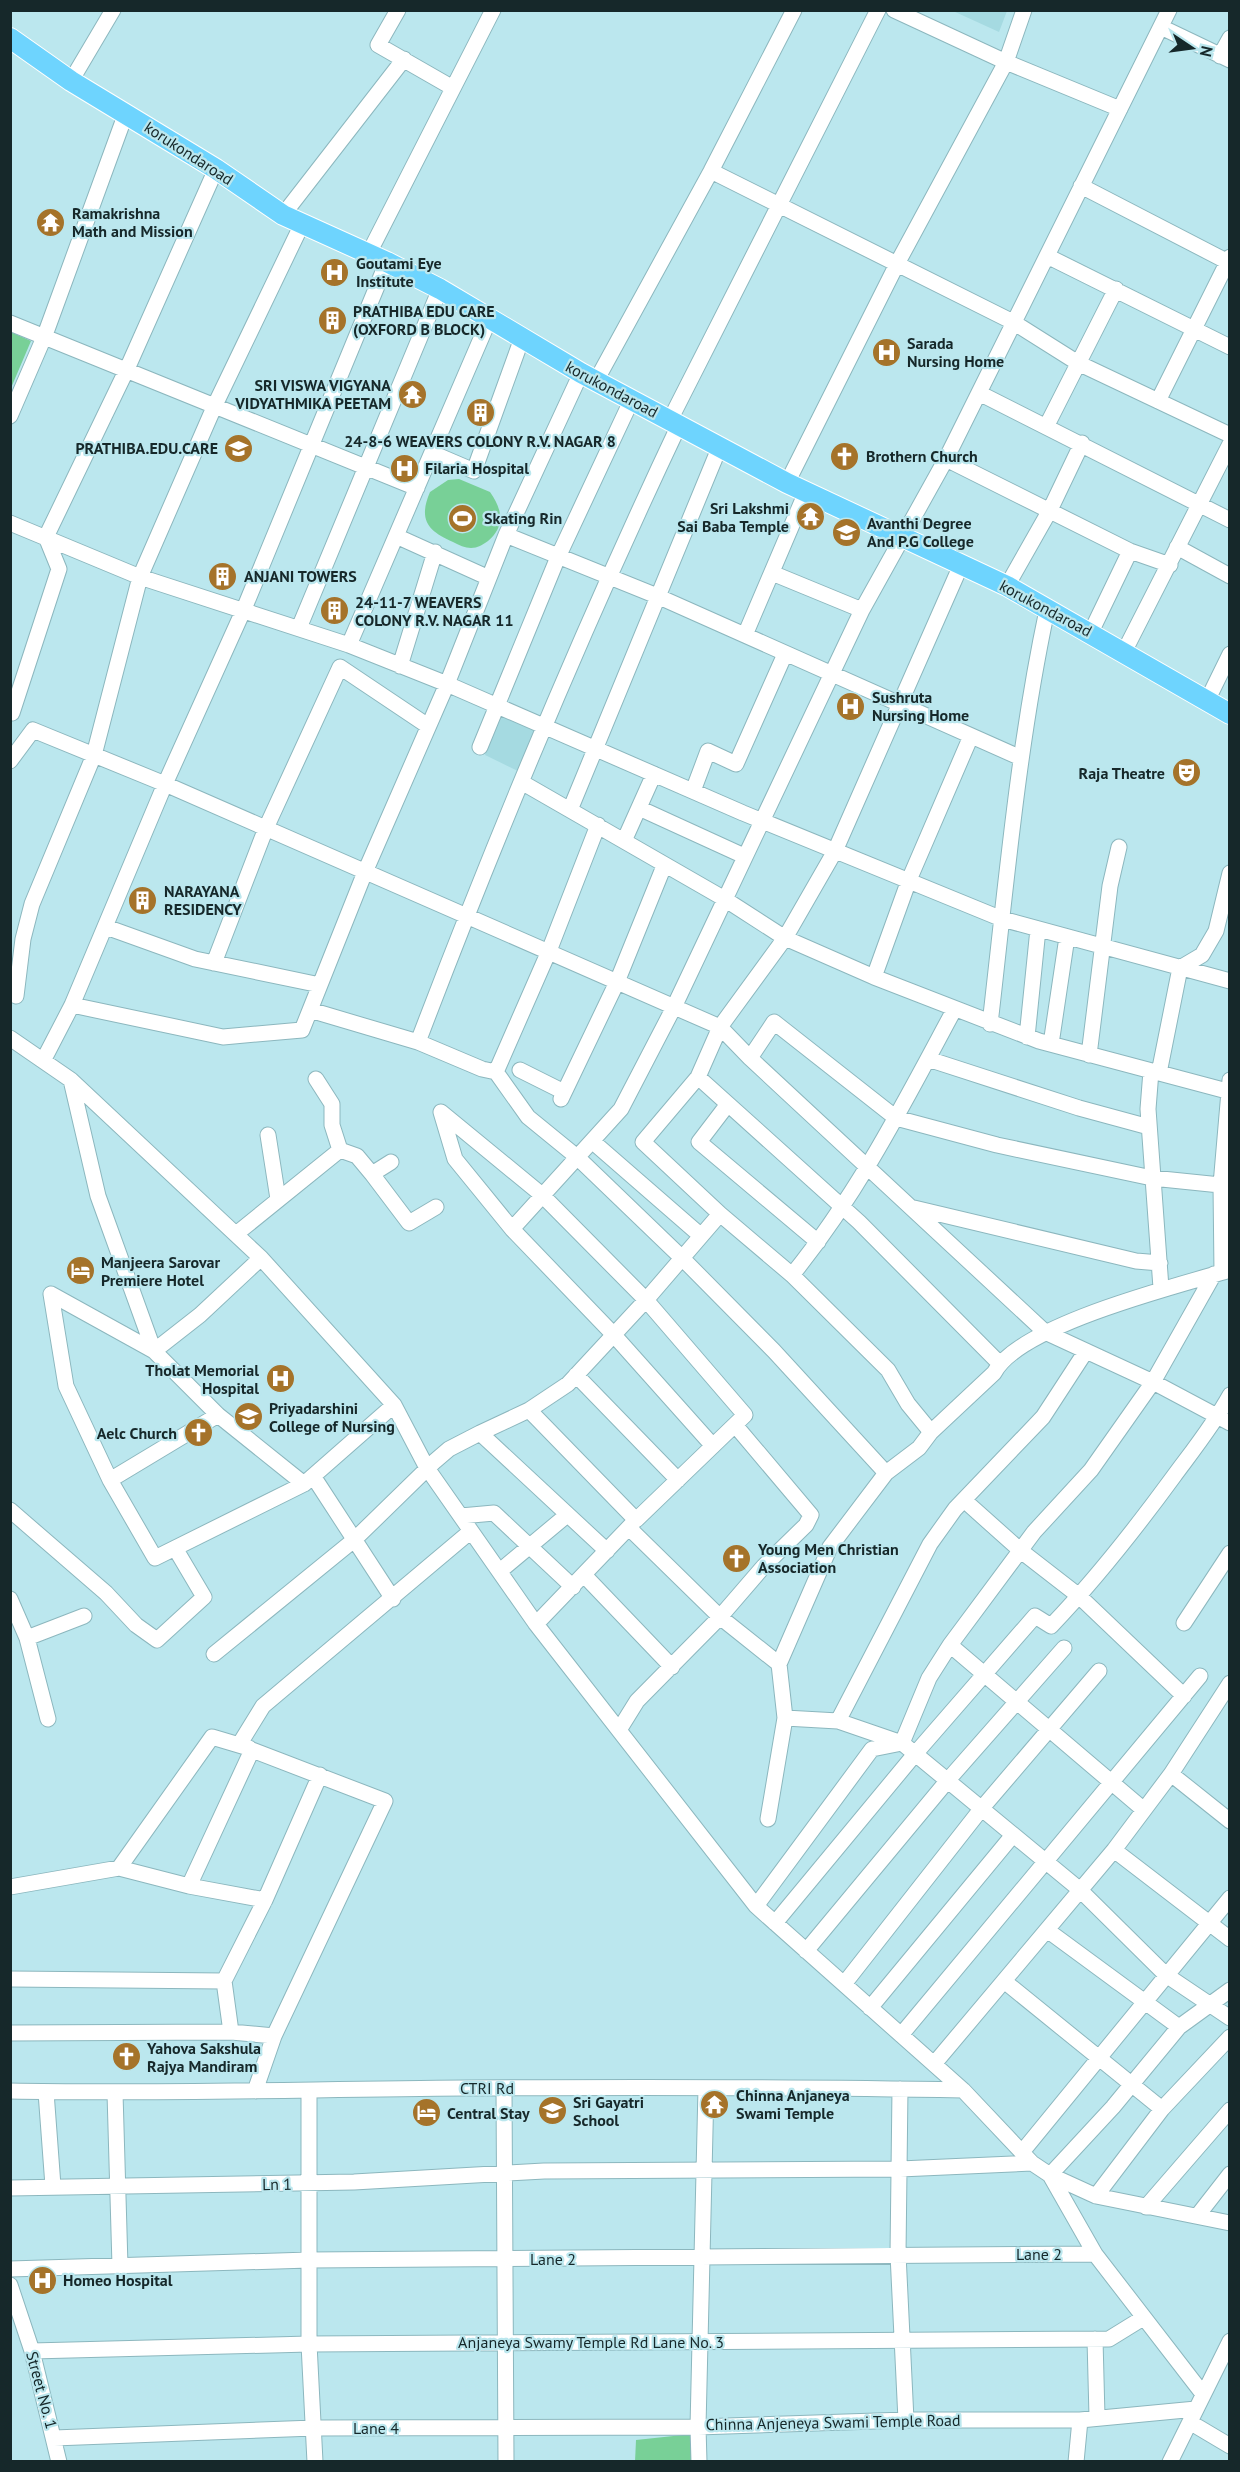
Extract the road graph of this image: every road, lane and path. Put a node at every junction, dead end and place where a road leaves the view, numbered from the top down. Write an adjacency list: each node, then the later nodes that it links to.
1 (113, 10): 15 (street)
2 (493, 10): 16 (street)
3 (794, 10): 20 (street)
4 (878, 10): 22 (street)
5 (894, 10): 14 (street)
6 (1024, 10): 14 (street)
7 (1169, 10): 9 (street)
8 (397, 11): 13 (street)
9 (1161, 27): 12 (street); 17 (street)
10 (1230, 38): 12 (street)
11 (12, 42): 15 (main road, korukondaroad)
12 (1225, 58)
13 (404, 59): 16 (street); 23 (street)
14 (1006, 62): 17 (street); 29 (street)
15 (71, 81): 18 (main road, korukondaroad)
16 (453, 88): 25 (street)
17 (1120, 109): 21 (street)
18 (126, 113): 19 (main road, korukondaroad); 36 (street)
19 (216, 169): 23 (main road, korukondaroad); 40 (street)
20 (711, 171): 22 (street); 41 (street)
21 (1081, 186): 26 (street); 27 (street)
22 (780, 205): 29 (street); 47 (street)
23 (283, 215): 24 (main road, korukondaroad)
24 (302, 224): 25 (main road, korukondaroad); 45 (street)
25 (369, 253): 28 (main road, korukondaroad)
26 (1047, 256): 31 (street); 33 (street)
27 (1229, 261): 35 (street)
28 (387, 262): 30 (main road, korukondaroad); 52 (street)
29 (898, 262): 33 (street); 58 (street)
30 (440, 289): 32 (main road, korukondaroad); 56 (street)
31 (1116, 289): 35 (street); 39 (street)
32 (489, 320): 37 (main road, korukondaroad); 54 (street)
33 (1013, 322): 39 (street); 42 (street)
34 (10, 323): 36 (street)
35 (1195, 329): 38 (street); 44 (street)
36 (45, 335): 40 (street); 46 (street)
37 (522, 339): 41 (main road, korukondaroad); 54 (street)
38 (1230, 347)
39 (1078, 363): 44 (street); 48 (street)
40 (127, 369): 45 (street); 68 (street)
41 (589, 377): 43 (main road, korukondaroad); 65 (street)
42 (979, 393): 48 (street); 55 (street)
43 (632, 399): 47 (main road, korukondaroad); 72 (street)
44 (1158, 401): 49 (street)
45 (215, 405): 52 (street); 78 (street)
46 (10, 416)
47 (674, 423): 53 (main road, korukondaroad); 76 (street)
48 (1047, 425): 50 (street)
49 (1230, 435)
50 (1082, 443): 61 (street); 62 (street)
51 (1230, 444): 57 (street)
52 (312, 445): 56 (street); 82 (street)
53 (720, 446): 58 (main road, korukondaroad); 81 (street)
54 (432, 453): 59 (street)
55 (946, 459): 62 (street); 67 (street)
56 (366, 467): 59 (street); 85 (street)
57 (1223, 472): 61 (street)
58 (787, 483): 60 (main road, korukondaroad)
59 (417, 488): 66 (street)
60 (806, 492): 67 (main road, korukondaroad); 75 (street)
61 (1200, 503): 63 (street); 69 (street)
62 (1050, 510): 70 (street); 80 (street)
63 (1230, 520)
64 (10, 523): 68 (street)
65 (506, 535): 72 (street); 79 (street)
66 (396, 536): 71 (street); 88 (street)
67 (903, 536): 73 (main road, korukondaroad); 83 (street)
68 (46, 537): 78 (street); 98 (street)
69 (1177, 547): 74 (street); 77 (street)
70 (1131, 551): 74 (street); 86 (street)
71 (435, 552): 79 (street); 92 (street)
72 (558, 557): 76 (street); 97 (street)
73 (961, 565): 80 (main road, korukondaroad); 96 (street)
74 (1170, 565): 89 (street)
75 (772, 573): 83 (street); 87 (street)
76 (607, 576): 81 (street); 101 (street)
77 (1230, 576)
78 (140, 577): 82 (street); 105 (street)
79 (489, 578): 94 (street)
80 (1007, 586): 84 (main road, korukondaroad)
81 (657, 596): 87 (street); 104 (street)
82 (243, 609): 85 (street); 110 (street)
83 (862, 610): 93 (street)
84 (1047, 610): 86 (main road, korukondaroad); 106 (street)
85 (299, 628): 88 (street)
86 (1091, 632): 89 (main road, korukondaroad)
87 (745, 635): 90 (street)
88 (349, 645): 92 (street)
89 (1124, 652): 95 (main road, korukondaroad)
90 (785, 654): 93 (street); 111 (street)
91 (1230, 654): 95 (street)
92 (400, 666): 94 (street)
93 (831, 675): 96 (street); 114 (street)
94 (447, 684): 97 (street); 100 (street)
95 (1207, 701): 99 (main road, korukondaroad)
96 (899, 704): 102 (street); 119 (street)
97 (495, 705): 101 (street); 103 (street)
98 (12, 713)
99 (1230, 714)
100 (428, 726): 116 (street); 122 (street)
101 (546, 727): 104 (street); 109 (street)
102 (971, 736): 106 (street); 124 (street)
103 (480, 747)
104 (595, 748): 108 (street); 113 (street)
105 (94, 755): 107 (street); 110 (street); 140 (street)
106 (1021, 758): 127 (street)
107 (10, 761)
108 (654, 774): 111 (street); 112 (street)
109 (523, 783): 113 (street); 126 (street)
110 (165, 784): 116 (street); 128 (street)
111 (693, 791): 114 (street)
112 (639, 808): 117 (street); 120 (street)
113 (570, 810): 115 (street)
114 (761, 820): 119 (street); 120 (street)
115 (598, 825): 117 (street); 133 (street)
116 (266, 828): 122 (street); 134 (street)
117 (624, 841): 121 (street)
118 (1119, 847): 132 (street)
119 (835, 851): 124 (street); 131 (street)
120 (744, 856): 125 (street)
121 (664, 866): 125 (street); 138 (street)
122 (365, 872): 126 (street); 139 (street)
123 (1230, 873): 135 (street)
124 (909, 880): 127 (street); 136 (street)
125 (723, 898): 131 (street); 142 (street)
126 (466, 916): 133 (street); 149 (street)
127 (1002, 919): 129 (street); 145 (street)
128 (106, 927): 134 (street); 141 (street)
129 (1038, 929): 130 (street); 147 (street)
130 (1067, 937): 132 (street); 150 (street)
131 (784, 938): 136 (street); 146 (street)
132 (1104, 947): 135 (street); 151 (street)
133 (549, 951): 138 (street); 156 (street)
134 (213, 963): 139 (street)
135 (1180, 968): 137 (street); 157 (street)
136 (874, 977): 144 (street)
137 (1230, 981)
138 (617, 982): 142 (street); 155 (street)
139 (320, 985): 143 (street)
140 (16, 996)
141 (72, 1005): 143 (street); 153 (street)
142 (674, 1007): 146 (street); 166 (street)
143 (310, 1010): 149 (street)
144 (954, 1010): 145 (street); 154 (street)
145 (990, 1024): 147 (street)
146 (720, 1027): 152 (street); 158 (street)
147 (1027, 1037): 150 (street)
148 (10, 1038): 153 (street)
149 (418, 1042): 156 (street)
150 (1051, 1044): 151 (street)
151 (1089, 1055): 157 (street)
152 (750, 1058): 163 (street); 170 (street)
153 (44, 1059): 160 (street)
154 (928, 1059): 163 (street); 164 (street)
155 (520, 1070)
156 (496, 1072): 168 (street)
157 (1155, 1072): 161 (street); 164 (street)
158 (698, 1077): 162 (street); 179 (street)
159 (316, 1079): 167 (street)
160 (71, 1080): 181 (street); 193 (street)
161 (1228, 1085): 173 (street)
162 (728, 1104): 176 (street); 183 (street)
163 (896, 1118): 170 (street); 172 (street)
164 (1149, 1127): 172 (street)
165 (267, 1135): 175 (street)
166 (592, 1141): 168 (street); 182 (street)
167 (340, 1150): 171 (street); 175 (street)
168 (577, 1157): 174 (street); 184 (street)
169 (391, 1162): 171 (street)
170 (868, 1167): 176 (street); 178 (street)
171 (372, 1174): 177 (street)
172 (1152, 1178): 173 (street); 186 (street)
173 (1225, 1186): 187 (street)
174 (542, 1195): 180 (street); 180 (street); 190 (street)
175 (279, 1199): 181 (street)
176 (842, 1206): 183 (street); 195 (street)
177 (436, 1207)
178 (911, 1207): 186 (street); 191 (street)
179 (720, 1214): 182 (street); 188 (street)
180 (512, 1229): 192 (street)
181 (236, 1234): 185 (street)
182 (700, 1235): 184 (street)
183 (818, 1242): 188 (street)
184 (681, 1257): 190 (street); 208 (street)
185 (261, 1258): 193 (street); 199 (street)
186 (1160, 1263): 189 (street)
187 (1222, 1272): 189 (street); 197 (street)
188 (792, 1275): 204 (street)
189 (1161, 1288): 191 (street)
190 (646, 1300): 192 (street); 203 (street)
191 (1045, 1332): 194 (street); 195 (street)
192 (613, 1334): 196 (street); 206 (street)
193 (154, 1351): 201 (street); 209 (street)
194 (1086, 1351): 197 (street); 212 (street)
195 (999, 1363): 204 (street)
196 (576, 1375): 200 (street); 211 (street)
197 (1153, 1382): 202 (street); 221 (street)
198 (1230, 1395): 202 (street)
199 (394, 1405): 207 (street); 210 (street)
200 (529, 1410): 205 (street); 216 (street)
201 (218, 1415): 209 (street); 210 (street)
202 (1224, 1420): 227 (street)
203 (735, 1425): 206 (street); 231 (street)
204 (931, 1432): 208 (street)
205 (480, 1433): 207 (street); 214 (street)
206 (713, 1446): 211 (street)
207 (427, 1468): 215 (street); 218 (street)
208 (886, 1473): 238 (street)
209 (110, 1480): 220 (street)
210 (308, 1480): 218 (street); 220 (street)
211 (678, 1480): 216 (street)
212 (964, 1500): 221 (street); 248 (street)
213 (10, 1510): 220 (street)
214 (567, 1515): 219 (street); 222 (street)
215 (461, 1516): 217 (street); 219 (street)
216 (632, 1523): 222 (street); 231 (street)
217 (471, 1531): 224 (street); 229 (street)
218 (354, 1540): 229 (street); 237 (street)
219 (530, 1546): 224 (street); 226 (street)
220 (175, 1548)
221 (1021, 1550): 227 (street); 235 (street)
222 (607, 1551): 225 (street)
223 (1230, 1553): 232 (street)
224 (500, 1571): 233 (street)
225 (584, 1575): 226 (street); 239 (street)
226 (573, 1587): 233 (street)
227 (1079, 1596): 241 (street); 244 (street)
228 (10, 1599): 234 (street)
229 (393, 1599): 252 (street)
230 (84, 1616): 234 (street)
231 (720, 1617): 238 (street); 239 (street)
232 (1184, 1623)
233 (536, 1624): 250 (street)
234 (27, 1638): 247 (street)
235 (950, 1645): 241 (street); 251 (street)
236 (1064, 1648): 245 (street)
237 (214, 1654)
238 (779, 1664): 246 (street)
239 (672, 1667): 250 (street)
240 (1099, 1671): 249 (street)
241 (986, 1674): 245 (street); 253 (street)
242 (1200, 1676): 244 (street)
243 (1230, 1683): 254 (street)
244 (1184, 1696): 257 (street)
245 (1018, 1700): 249 (street); 256 (street)
246 (785, 1718): 248 (street); 260 (street)
247 (48, 1719)
248 (838, 1721): 251 (street)
249 (1050, 1728): 257 (street); 258 (street)
250 (619, 1730): 271 (street)
251 (902, 1743): 253 (street); 271 (street)
252 (245, 1747): 255 (street); 265 (street); 266 (street)
253 (915, 1754): 256 (street); 272 (street)
254 (1171, 1774): 259 (street); 261 (street)
255 (320, 1775): 270 (street); 291 (street)
256 (948, 1780): 258 (street); 276 (street)
257 (1112, 1781): 259 (street); 264 (street)
258 (982, 1808): 262 (street); 281 (street)
259 (1144, 1810): 263 (street)
260 (768, 1820)
261 (1230, 1821)
262 (1013, 1835): 264 (street); 285 (street)
263 (1114, 1850): 268 (street); 273 (street)
264 (1046, 1861): 268 (street); 290 (street)
265 (119, 1868): 266 (street); 267 (street)
266 (189, 1886): 270 (street)
267 (10, 1887)
268 (1079, 1889): 274 (street); 277 (street)
269 (1230, 1898): 273 (street)
270 (265, 1900): 279 (street)
271 (756, 1906): 272 (street)
272 (775, 1923): 276 (street)
273 (1209, 1923): 275 (street); 277 (street)
274 (1047, 1930): 280 (street); 283 (street)
275 (1230, 1939)
276 (806, 1951): 281 (street)
277 (1166, 1976): 283 (street); 284 (street)
278 (10, 1979): 279 (street)
279 (224, 1981): 288 (street)
280 (1004, 1981): 293 (street); 294 (street)
281 (843, 1984): 285 (street)
282 (1230, 1990): 284 (street)
283 (1144, 2002): 287 (street); 293 (street)
284 (1209, 2006): 286 (street); 287 (street)
285 (870, 2008): 290 (street)
286 (1230, 2018)
287 (1179, 2027): 295 (street)
288 (231, 2032): 289 (street); 291 (street)
289 (10, 2033)
290 (901, 2035): 294 (street)
291 (274, 2036): 301 (street)
292 (1230, 2037): 305 (street)
293 (1098, 2057): 295 (street); 307 (street)
294 (934, 2064): 299 (street)
295 (1131, 2084): 305 (street); 312 (street)
296 (504, 2088): 297 (street, CTRI Rd); 302 (street, CTRI Rd); 310 (street)
297 (706, 2088): 298 (street, CTRI Rd); 309 (street, Chinna Anjeneya Swami Temple Road)
298 (900, 2089): 299 (street, CTRI Rd); 308 (street)
299 (963, 2090): 307 (street)
300 (10, 2091): 303 (street, CTRI Rd)
301 (255, 2091): 302 (street, CTRI Rd); 304 (street, CTRI Rd)
302 (309, 2091): 313 (street)
303 (46, 2092): 304 (street, CTRI Rd); 314 (street)
304 (115, 2093): 315 (street)
305 (1162, 2109): 317 (street)
306 (1230, 2110): 318 (street)
307 (1027, 2157): 308 (street, Ln 1); 312 (street)
308 (900, 2169): 309 (street, Ln 1); 321 (street)
309 (705, 2171): 310 (street, Ln 1); 323 (street, Chinna Anjeneya Swami Temple Road)
310 (506, 2173): 313 (street, Ln 1); 324 (street)
311 (1230, 2174): 319 (street)
312 (1050, 2175): 317 (street); 322 (street)
313 (309, 2184): 315 (street, Ln 1); 325 (street)
314 (53, 2186): 315 (street, Ln 1); 316 (street, Ln 1)
315 (118, 2186): 326 (street)
316 (10, 2188)
317 (1096, 2196): 318 (street)
318 (1146, 2206): 319 (street)
319 (1198, 2215): 320 (street)
320 (1230, 2223)
321 (898, 2254): 322 (street, Lane 2); 323 (street, Lane 2); 330 (street)
322 (1095, 2254): 329 (street)
323 (703, 2258): 324 (street, Lane 2); 333 (street, Chinna Anjeneya Swami Temple Road)
324 (504, 2259): 325 (street, Lane 2); 334 (street)
325 (309, 2260): 326 (street, Lane 2); 335 (street)
326 (120, 2266): 327 (street, Lane 2)
327 (10, 2269)
328 (10, 2285): 336 (street, Street No. 1)
329 (1143, 2318): 331 (street, Anjaneya Swamy Temple Rd Lane No. 3); 338 (street)
330 (902, 2338): 331 (street, Anjaneya Swamy Temple Rd Lane No. 3); 333 (street, Anjaneya Swamy Temple Rd Lane No. 3); 340 (street)
331 (1095, 2339): 339 (street)
332 (1230, 2341): 338 (street)
333 (700, 2342): 334 (street, Anjaneya Swamy Temple Rd Lane No. 3); 343 (street, Chinna Anjeneya Swami Temple Road)
334 (506, 2343): 335 (street, Anjaneya Swamy Temple Rd Lane No. 3); 342 (street)
335 (309, 2344): 336 (street, Anjaneya Swamy Temple Rd Lane No. 3); 345 (street)
336 (32, 2351): 346 (street, Street No. 1)
337 (1230, 2364): 344 (street)
338 (1200, 2402): 339 (street, Chinna Anjeneya Swami Temple Road); 353 (street)
339 (1097, 2417): 341 (street, Chinna Anjeneya Swami Temple Road)
340 (906, 2420): 341 (street, Chinna Anjeneya Swami Temple Road); 343 (street, Chinna Anjeneya Swami Temple Road)
341 (1080, 2420): 352 (street)
342 (507, 2427): 343 (street, Lane 4); 345 (street, Lane 4); 350 (street)
343 (698, 2427): 351 (street)
344 (1198, 2427): 347 (street); 354 (street)
345 (314, 2428): 346 (street, Lane 4); 349 (street)
346 (54, 2438): 348 (street, Street No. 1)
347 (1230, 2446)
348 (59, 2462)
349 (315, 2462)
350 (506, 2462)
351 (699, 2462)
352 (1076, 2462)
353 (1170, 2462)
354 (1181, 2462)

